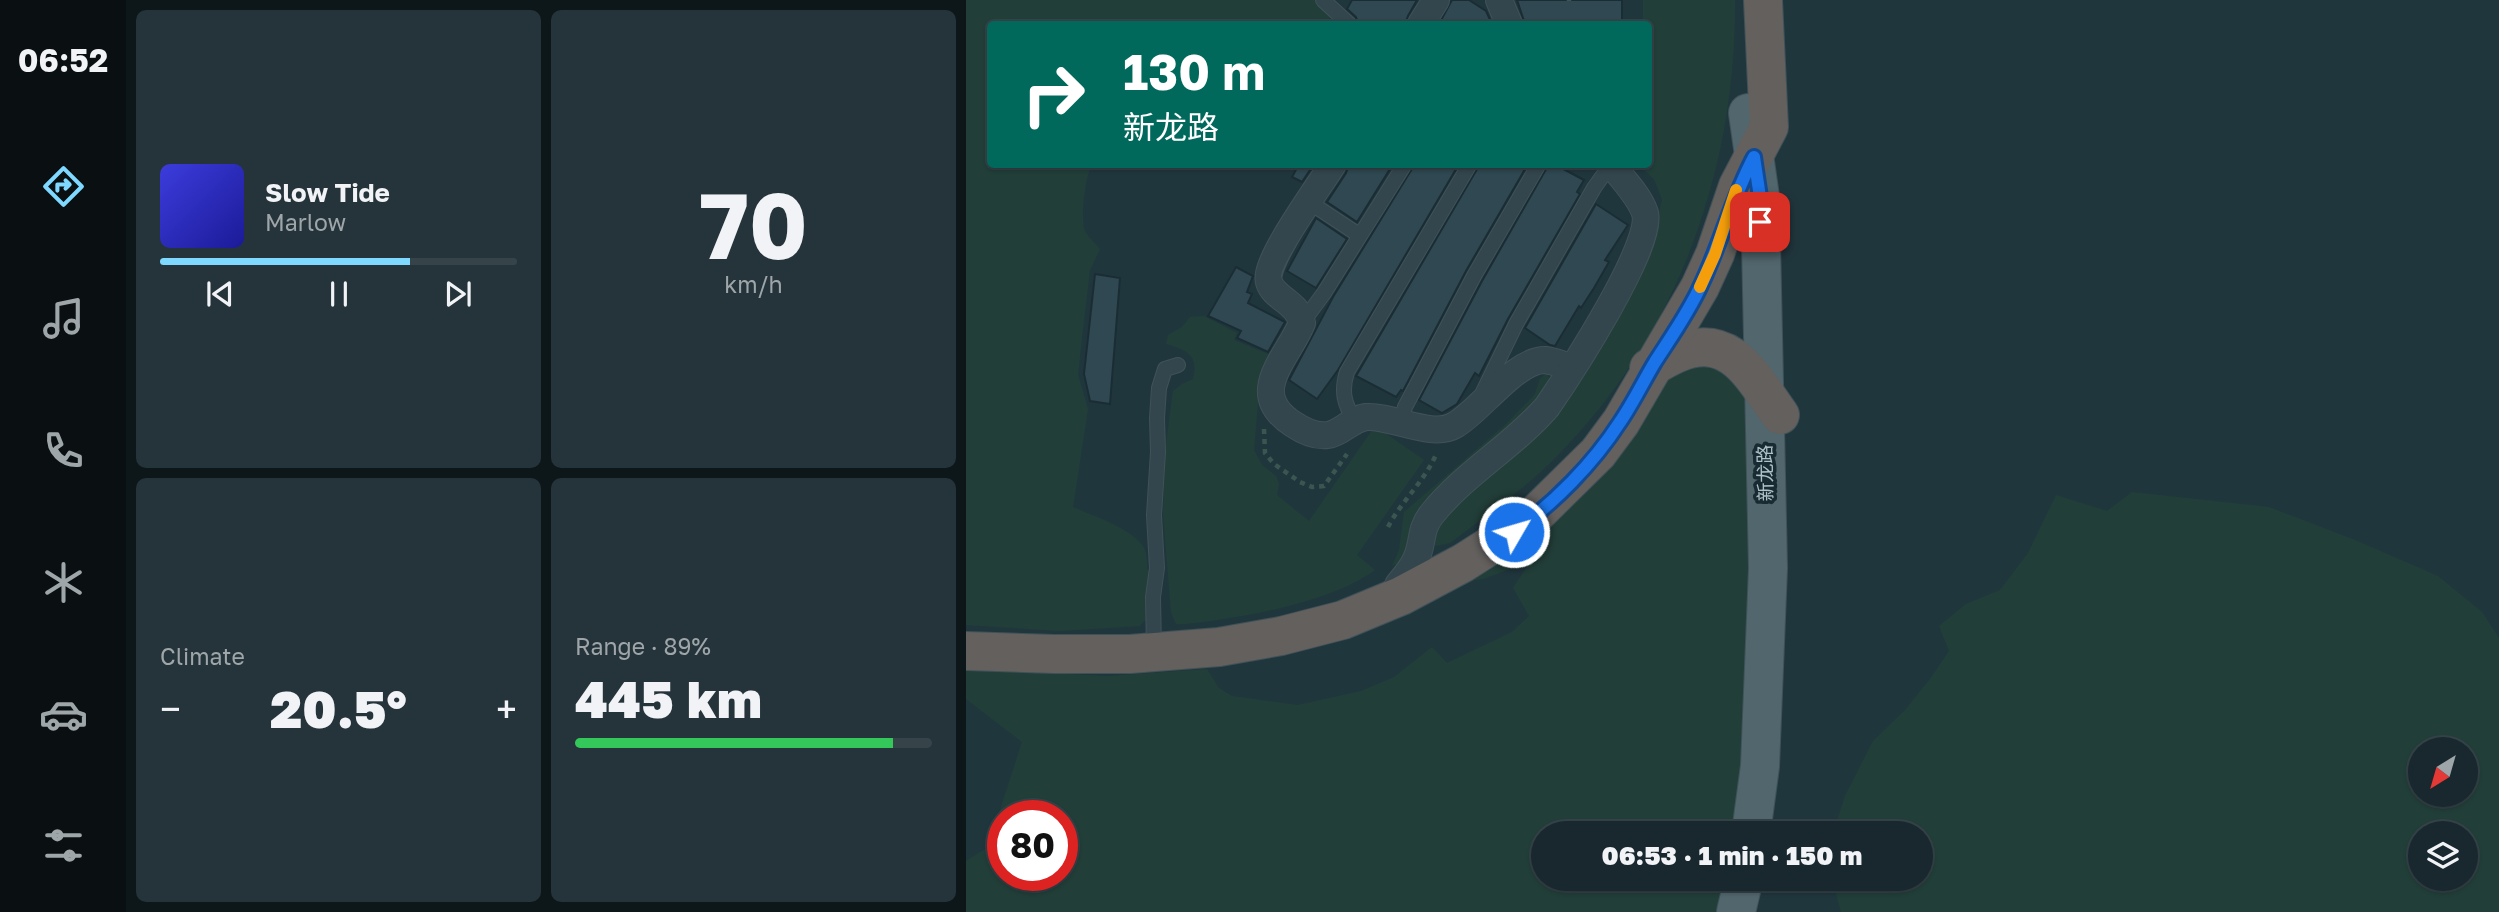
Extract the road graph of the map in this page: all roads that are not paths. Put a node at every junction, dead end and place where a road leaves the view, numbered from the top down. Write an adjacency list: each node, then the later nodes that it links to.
1 (1436, 0): 6 (street)
2 (1746, 0): 7 (highway)
3 (1763, 0): 7 (highway)
4 (1332, 3): 5 (lane)
5 (1347, 21)
6 (1423, 21)
7 (1757, 132): 19 (highway); 21 (main road, 新龙路)
8 (1330, 168): 14 (street)
9 (1402, 168): 15 (lane)
10 (1468, 168): 22 (lane)
11 (1537, 168): 23 (lane)
12 (1608, 168): 20 (lane)
13 (1614, 168): 18 (street)
14 (1309, 202): 15 (lane); 16 (street)
15 (1359, 235): 16 (lane)
16 (1302, 323): 22 (street)
17 (1178, 365): 26 (lane)
18 (1571, 367): 20 (street); 24 (street)
19 (1644, 370): 21 (highway); 24 (highway)
20 (1479, 404): 23 (street)
21 (1772, 404): 28 (main road, 新龙路); 29 (main road, 新龙路)
22 (1354, 421): 23 (street)
23 (1400, 422)
24 (1399, 591): 26 (highway)
25 (966, 636): 26 (highway)
26 (1154, 646): 27 (highway)
27 (966, 650)
28 (1752, 821)
29 (1769, 821)
30 (1741, 891): 32 (main road)
31 (1759, 891): 33 (main road)
32 (1736, 912)
33 (1755, 912)

